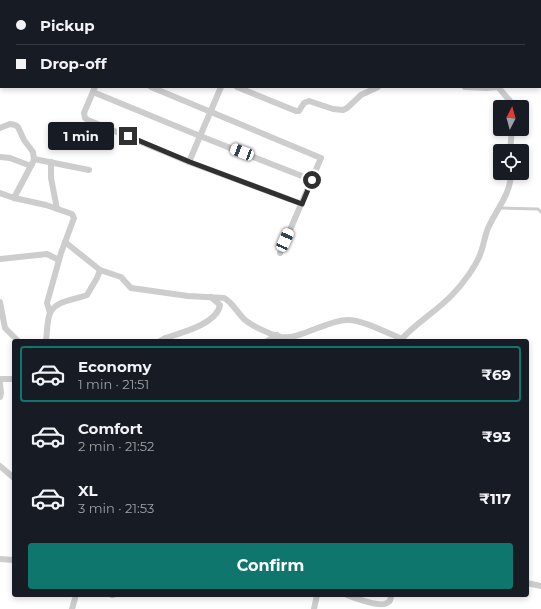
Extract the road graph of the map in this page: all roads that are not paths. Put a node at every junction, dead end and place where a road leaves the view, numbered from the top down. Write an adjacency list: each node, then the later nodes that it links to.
1 (153, 88): 9 (street)
2 (221, 88): 9 (street)
3 (242, 88): 7 (street)
4 (376, 88): 7 (street)
5 (499, 88): 8 (street)
6 (94, 89): 11 (street); 15 (street)
7 (252, 90)
8 (510, 100)
9 (211, 112): 11 (street); 18 (street)
10 (0, 128): 13 (street)
11 (200, 136): 15 (street); 18 (street)
12 (0, 157): 16 (street)
13 (34, 159): 14 (street); 16 (street)
14 (50, 162): 17 (street); 24 (street)
15 (190, 162): 22 (street)
16 (31, 166): 21 (street)
17 (89, 170)
18 (312, 180): 22 (street)
19 (510, 180): 23 (street)
20 (0, 193): 21 (street)
21 (14, 198): 24 (street)
22 (302, 204): 27 (street)
23 (500, 208): 25 (lane); 40 (street)
24 (57, 209): 26 (street)
25 (541, 212)
26 (65, 242): 29 (street); 30 (street)
27 (280, 253)
28 (0, 259): 29 (street)
29 (59, 260): 33 (street)
30 (100, 270): 31 (street); 33 (street)
31 (210, 297): 34 (street); 37 (street)
32 (0, 302): 35 (street)
33 (50, 313): 36 (street)
34 (277, 335): 38 (street); 39 (street)
35 (16, 339)
36 (46, 339)
37 (163, 339)
38 (270, 339)
39 (399, 339)
40 (402, 339)
41 (0, 379): 42 (street)
42 (12, 379)
43 (0, 384): 44 (street)
44 (0, 397)
45 (0, 466): 46 (street)
46 (12, 476)
47 (0, 559): 48 (street)
48 (12, 560)
49 (529, 583): 50 (street)
50 (541, 586)
51 (75, 597): 56 (street)
52 (317, 597): 57 (street)
53 (352, 597): 55 (street)
54 (391, 597): 55 (street)
55 (386, 607)
56 (72, 609)
57 (314, 609)

